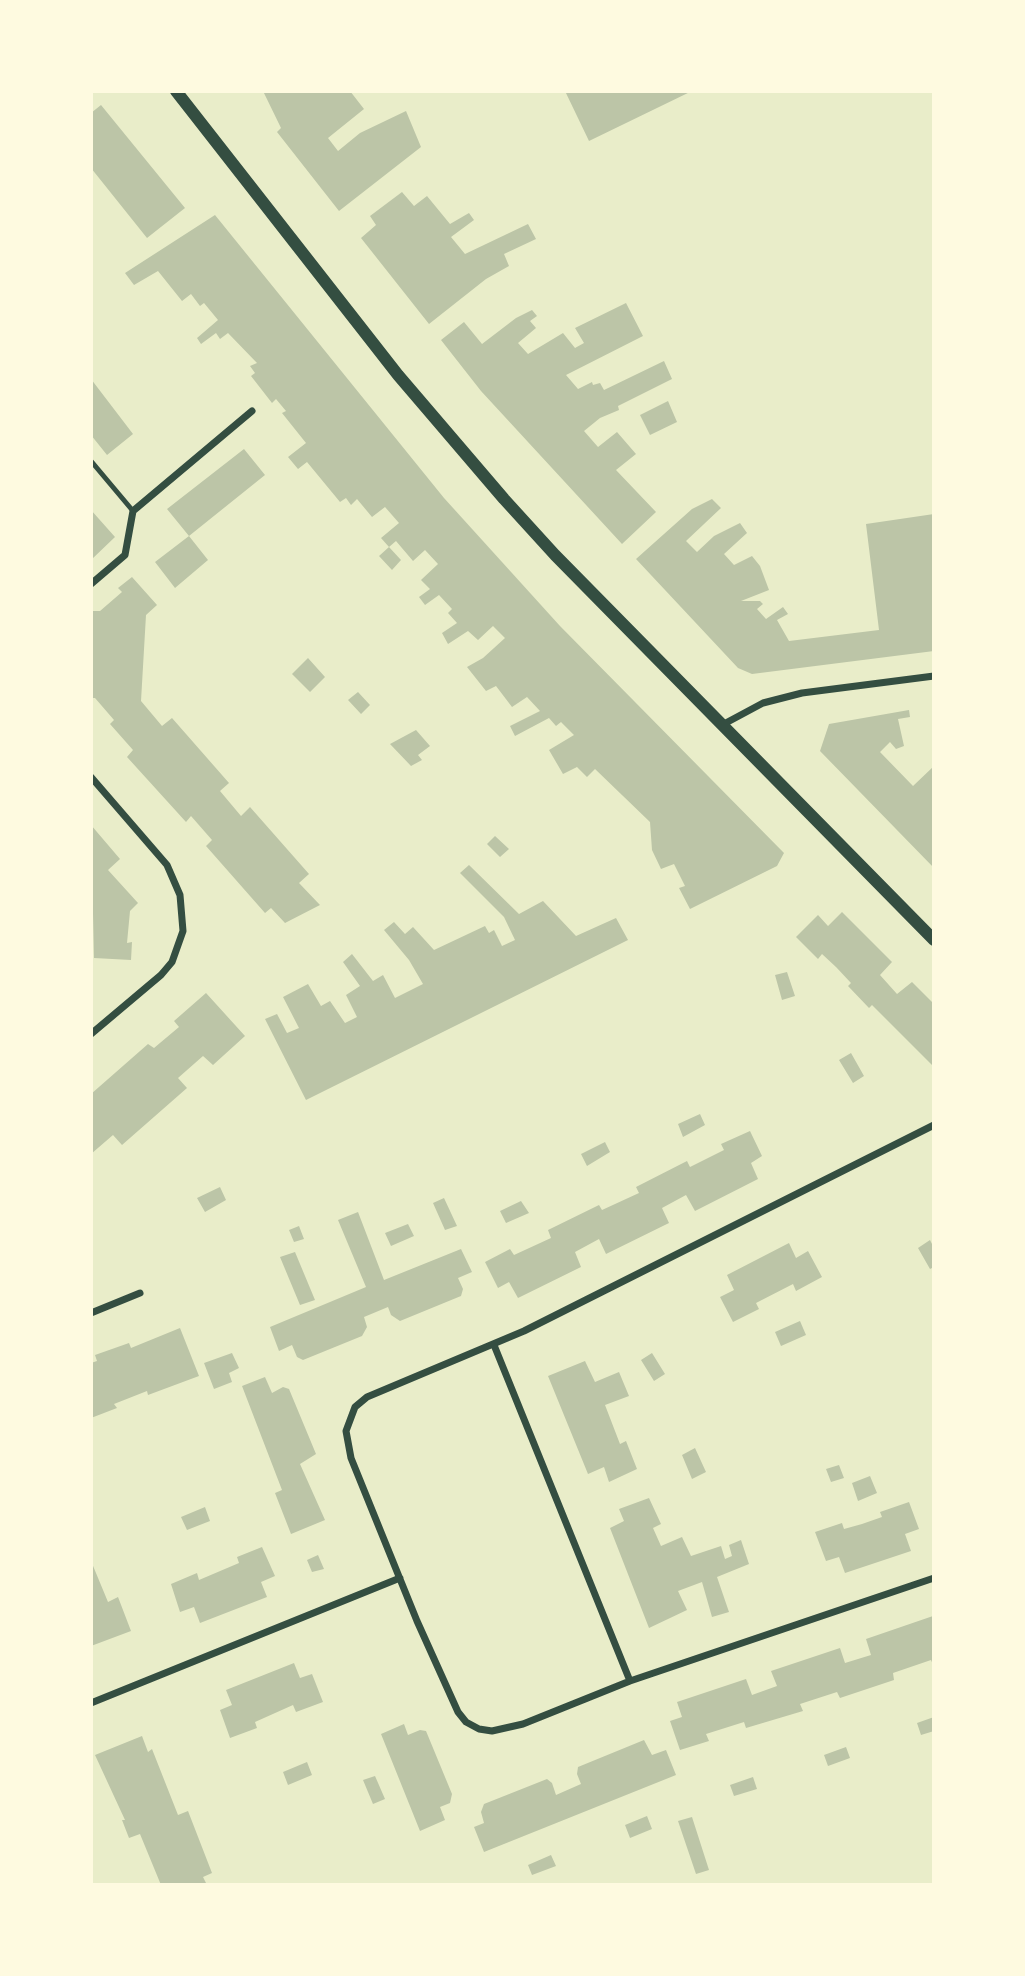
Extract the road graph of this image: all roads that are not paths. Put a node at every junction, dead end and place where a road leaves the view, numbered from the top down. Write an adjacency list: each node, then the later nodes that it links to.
1 (176, 91): 7 (street)
2 (252, 411): 4 (street)
3 (91, 461): 4 (lane)
4 (133, 511): 5 (street)
5 (91, 584)
6 (934, 677): 7 (street)
7 (722, 725): 9 (street)
8 (91, 777): 10 (street)
9 (934, 940)
10 (91, 1034)
11 (934, 1125): 14 (street)
12 (140, 1293): 13 (street)
13 (91, 1312)
14 (494, 1345): 15 (street); 17 (street)
15 (400, 1578): 17 (street); 18 (street)
16 (934, 1578): 17 (street)
17 (630, 1681)
18 (91, 1703)

